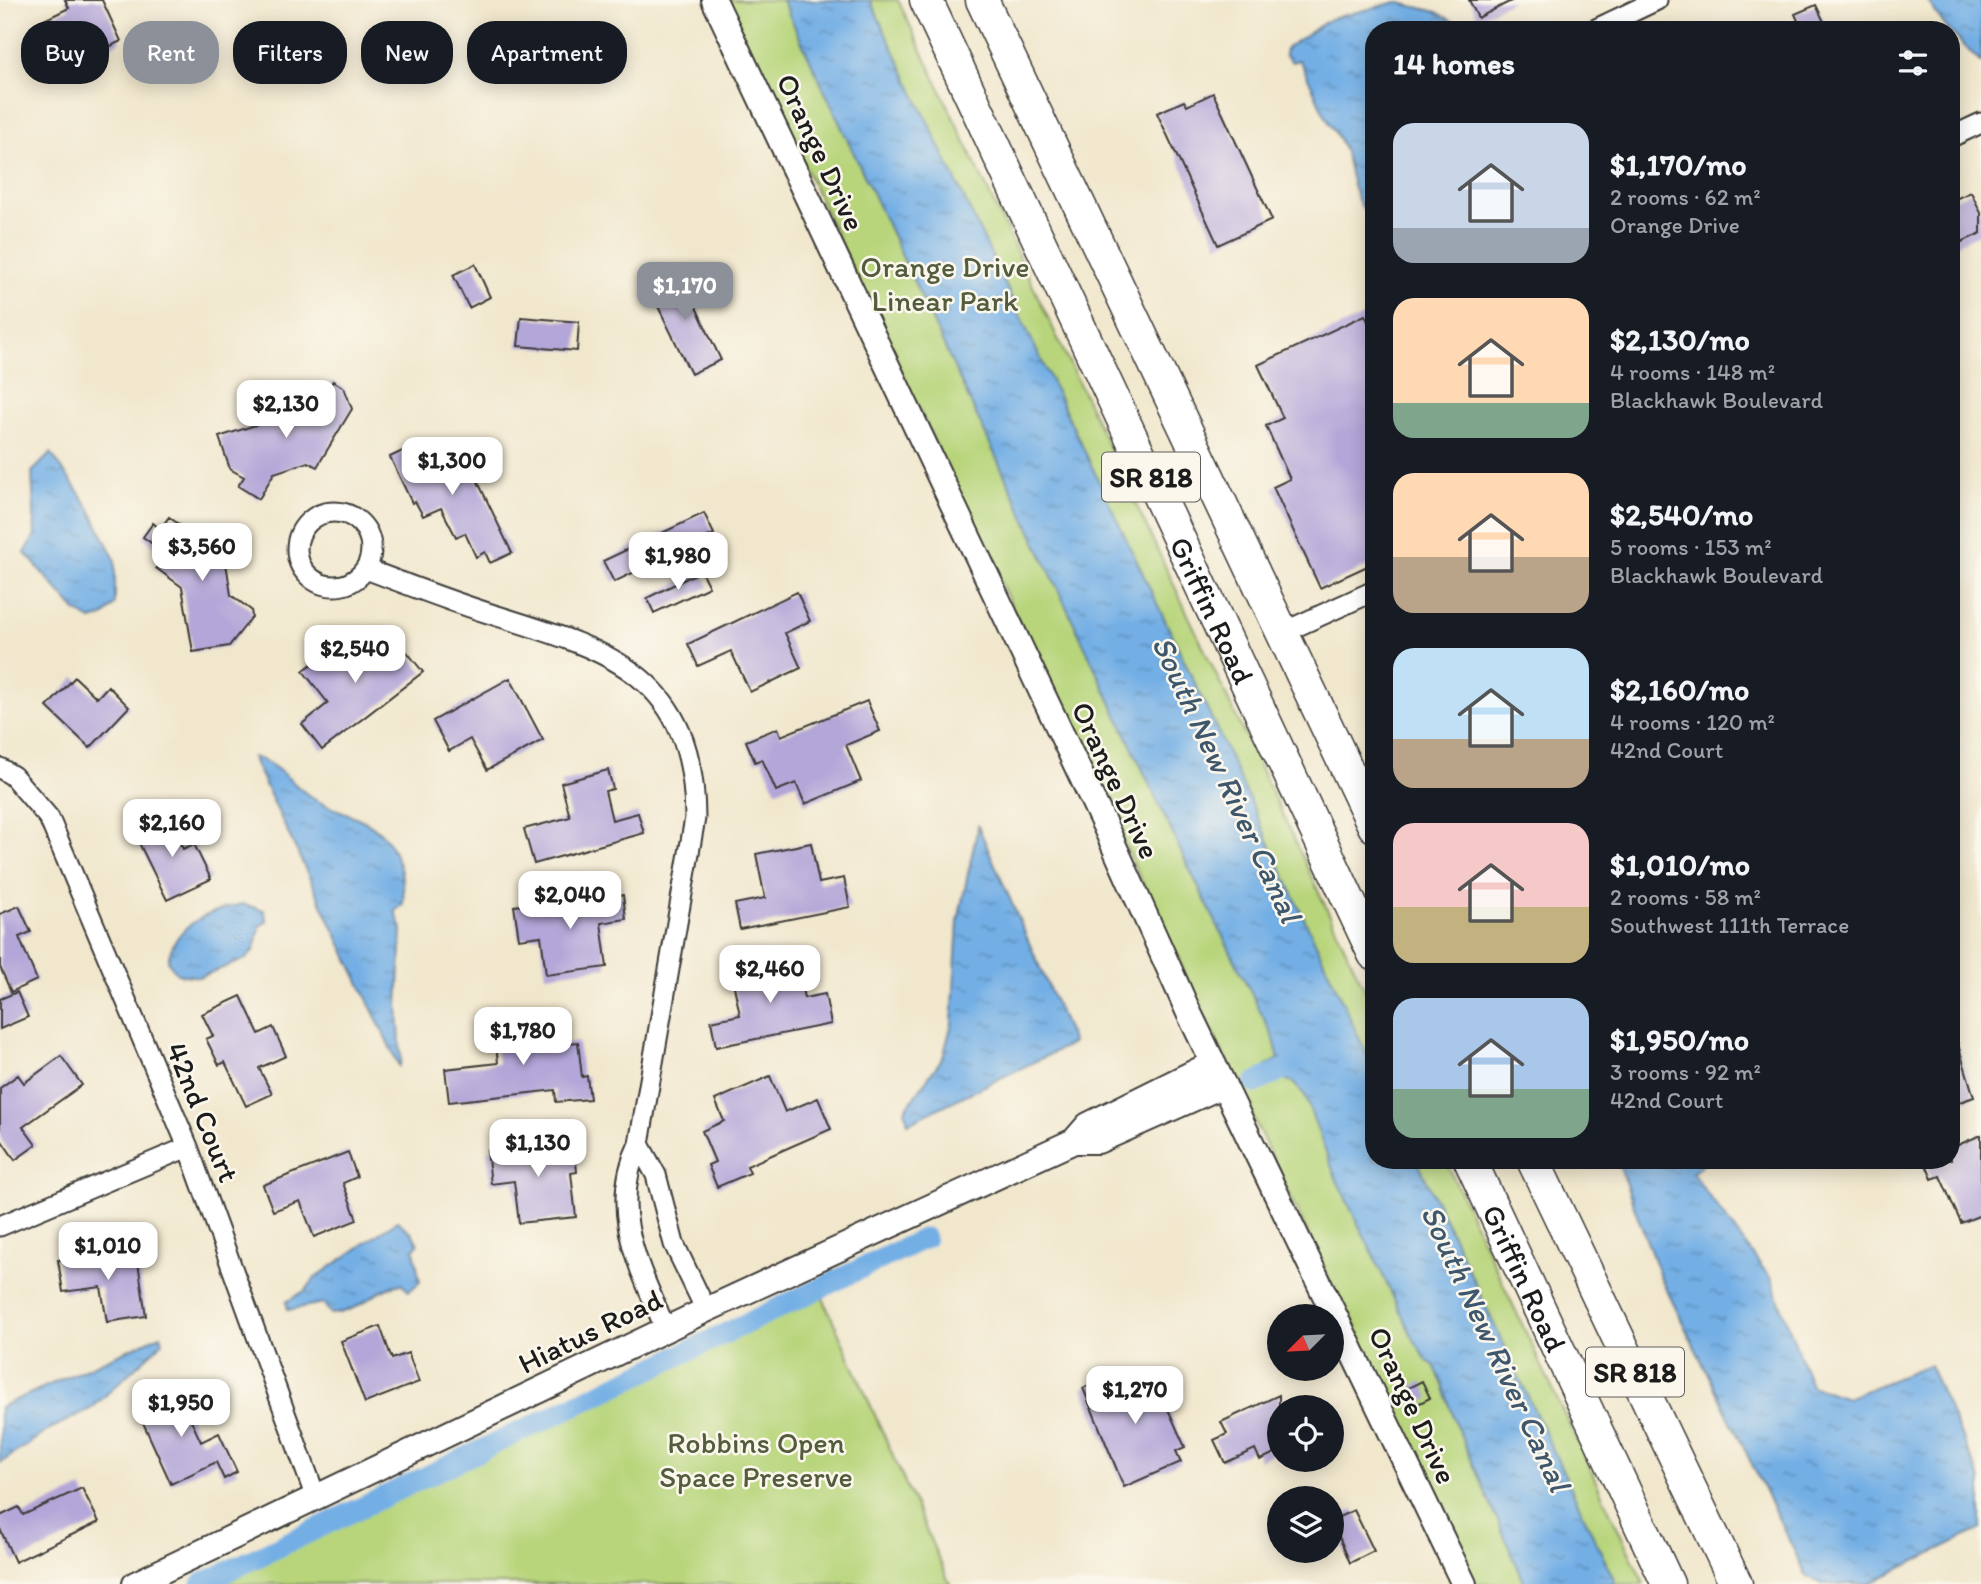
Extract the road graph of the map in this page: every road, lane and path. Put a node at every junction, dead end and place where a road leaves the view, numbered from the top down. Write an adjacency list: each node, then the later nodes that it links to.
1 (714, 0): 14 (street, Orange Drive)
2 (926, 0): 13 (main road, Griffin Road / SR 818)
3 (982, 0): 10 (main road, Griffin Road / SR 818)
4 (1657, 0): 5 (street)
5 (1613, 21)
6 (1981, 123): 7 (street)
7 (1960, 133)
8 (366, 569): 15 (street)
9 (1365, 595): 10 (street)
10 (1282, 634): 12 (main road, Griffin Road / SR 818)
11 (0, 768): 16 (street, 42nd Court)
12 (1365, 807)
13 (1365, 935)
14 (1219, 1074): 20 (street, Hiatus Road); 24 (street, Orange Drive)
15 (639, 1144): 20 (street); 21 (street)
16 (188, 1147): 19 (street); 22 (street, 42nd Court)
17 (1474, 1169): 25 (main road, Griffin Road / SR 818)
18 (1537, 1169): 26 (main road, Griffin Road / SR 818)
19 (0, 1226)
20 (706, 1310): 21 (street, Hiatus Road)
21 (666, 1330): 22 (street, Hiatus Road)
22 (316, 1498): 23 (street, Hiatus Road)
23 (135, 1584)
24 (1464, 1584)
25 (1668, 1584)
26 (1736, 1584)

